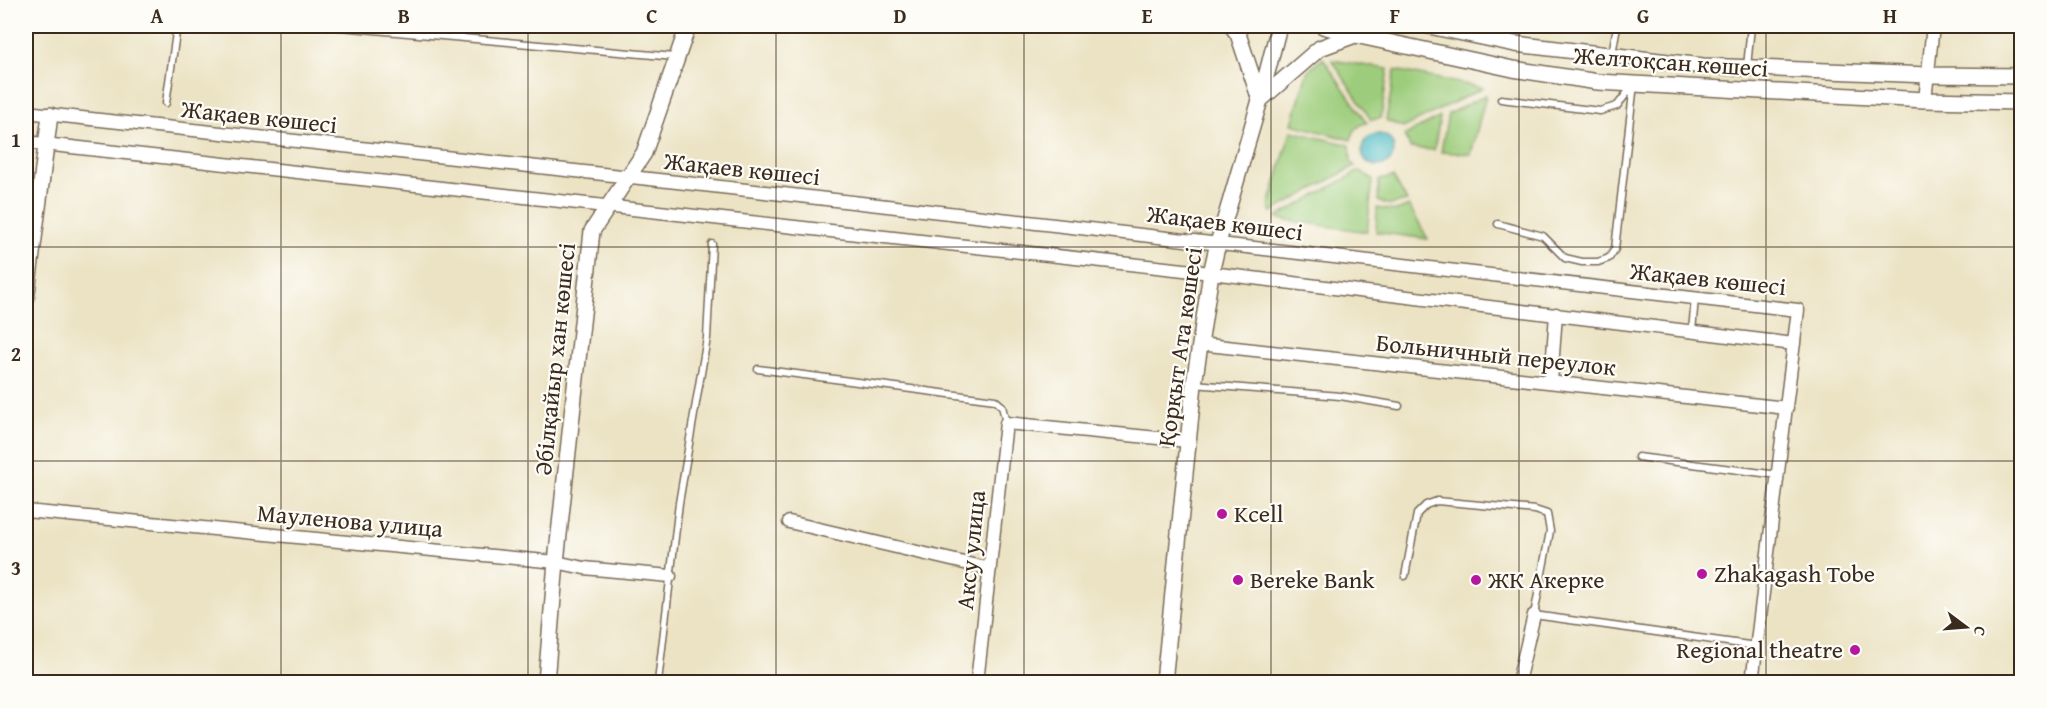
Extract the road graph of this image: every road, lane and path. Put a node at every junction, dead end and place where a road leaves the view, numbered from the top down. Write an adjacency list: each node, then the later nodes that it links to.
1 (177, 26): 22 (lane)
2 (329, 26): 13 (lane)
3 (688, 26): 13 (street, Әбілқайыр хан көшесі)
4 (1232, 26): 18 (street)
5 (1279, 26): 18 (street, Қорқыт Ата көшесі)
6 (1323, 26): 11 (street, Желтоқсан көшесі)
7 (1438, 26): 12 (street, Желтоқсан көшесі)
8 (1617, 26): 12 (lane)
9 (1751, 26): 14 (lane)
10 (1934, 26): 15 (street)
11 (1355, 35): 17 (street, Желтоқсан көшесі); 18 (street)
12 (1612, 55): 14 (street, Желтоқсан көшесі)
13 (677, 57): 27 (street, Әбілқайыр хан көшесі)
14 (1746, 68): 15 (street, Желтоқсан көшесі)
15 (1928, 75): 16 (street, Желтоқсан көшесі); 20 (street)
16 (2022, 76)
17 (1634, 84): 19 (lane); 20 (street, Желтоқсан көшесі); 29 (lane)
18 (1260, 99): 30 (street, Қорқыт Ата көшесі)
19 (1501, 99)
20 (1925, 100): 21 (street, Желтоқсан көшесі)
21 (2022, 102)
22 (166, 103)
23 (26, 112): 24 (street, Жақаев көшесі)
24 (50, 115): 26 (street); 27 (street, Жақаев көшесі)
25 (26, 142): 26 (street, Жақаев көшесі)
26 (46, 144): 28 (street, Жақаев көшесі); 34 (street)
27 (627, 178): 28 (street, Әбілқайыр хан көшесі); 30 (street, Жақаев көшесі)
28 (608, 207): 32 (street, Жақаев көшесі); 50 (street, Әбілқайыр хан көшесі)
29 (1498, 224)
30 (1218, 243): 32 (street, Қорқыт Ата көшесі); 33 (street, Жақаев көшесі)
31 (712, 244): 52 (lane)
32 (1211, 273): 35 (street, Жақаев көшесі); 37 (street, Қорқыт Ата көшесі)
33 (1695, 298): 36 (lane); 38 (street, Жақаев көшесі)
34 (26, 300)
35 (1556, 314): 36 (street, Жақаев көшесі); 40 (street)
36 (1692, 331): 38 (street, Жақаев көшесі)
37 (1200, 344): 40 (street, Больничный переулок); 41 (street, Қорқыт Ата көшесі)
38 (1794, 344): 43 (street)
39 (758, 369): 44 (lane)
40 (1551, 382): 43 (street, Больничный переулок)
41 (1194, 384): 42 (lane); 45 (street, Қорқыт Ата көшесі)
42 (1399, 406)
43 (1787, 408): 47 (street)
44 (1006, 423): 45 (street); 51 (street, Аксу улица)
45 (1188, 441): 59 (street, Қорқыт Ата көшесі)
46 (1638, 457): 47 (lane)
47 (1778, 475): 55 (street)
48 (26, 511): 50 (street, Мауленова улица)
49 (789, 522): 51 (street)
50 (556, 562): 52 (street, Мауленова улица); 56 (street, Әбілқайыр хан көшесі)
51 (990, 569): 58 (street, Аксу улица)
52 (670, 576): 57 (lane)
53 (1405, 576): 54 (lane)
54 (1534, 615): 55 (lane); 60 (street)
55 (1756, 646): 61 (street)
56 (546, 682)
57 (658, 682)
58 (977, 682)
59 (1164, 682)
60 (1518, 682)
61 (1752, 682)

